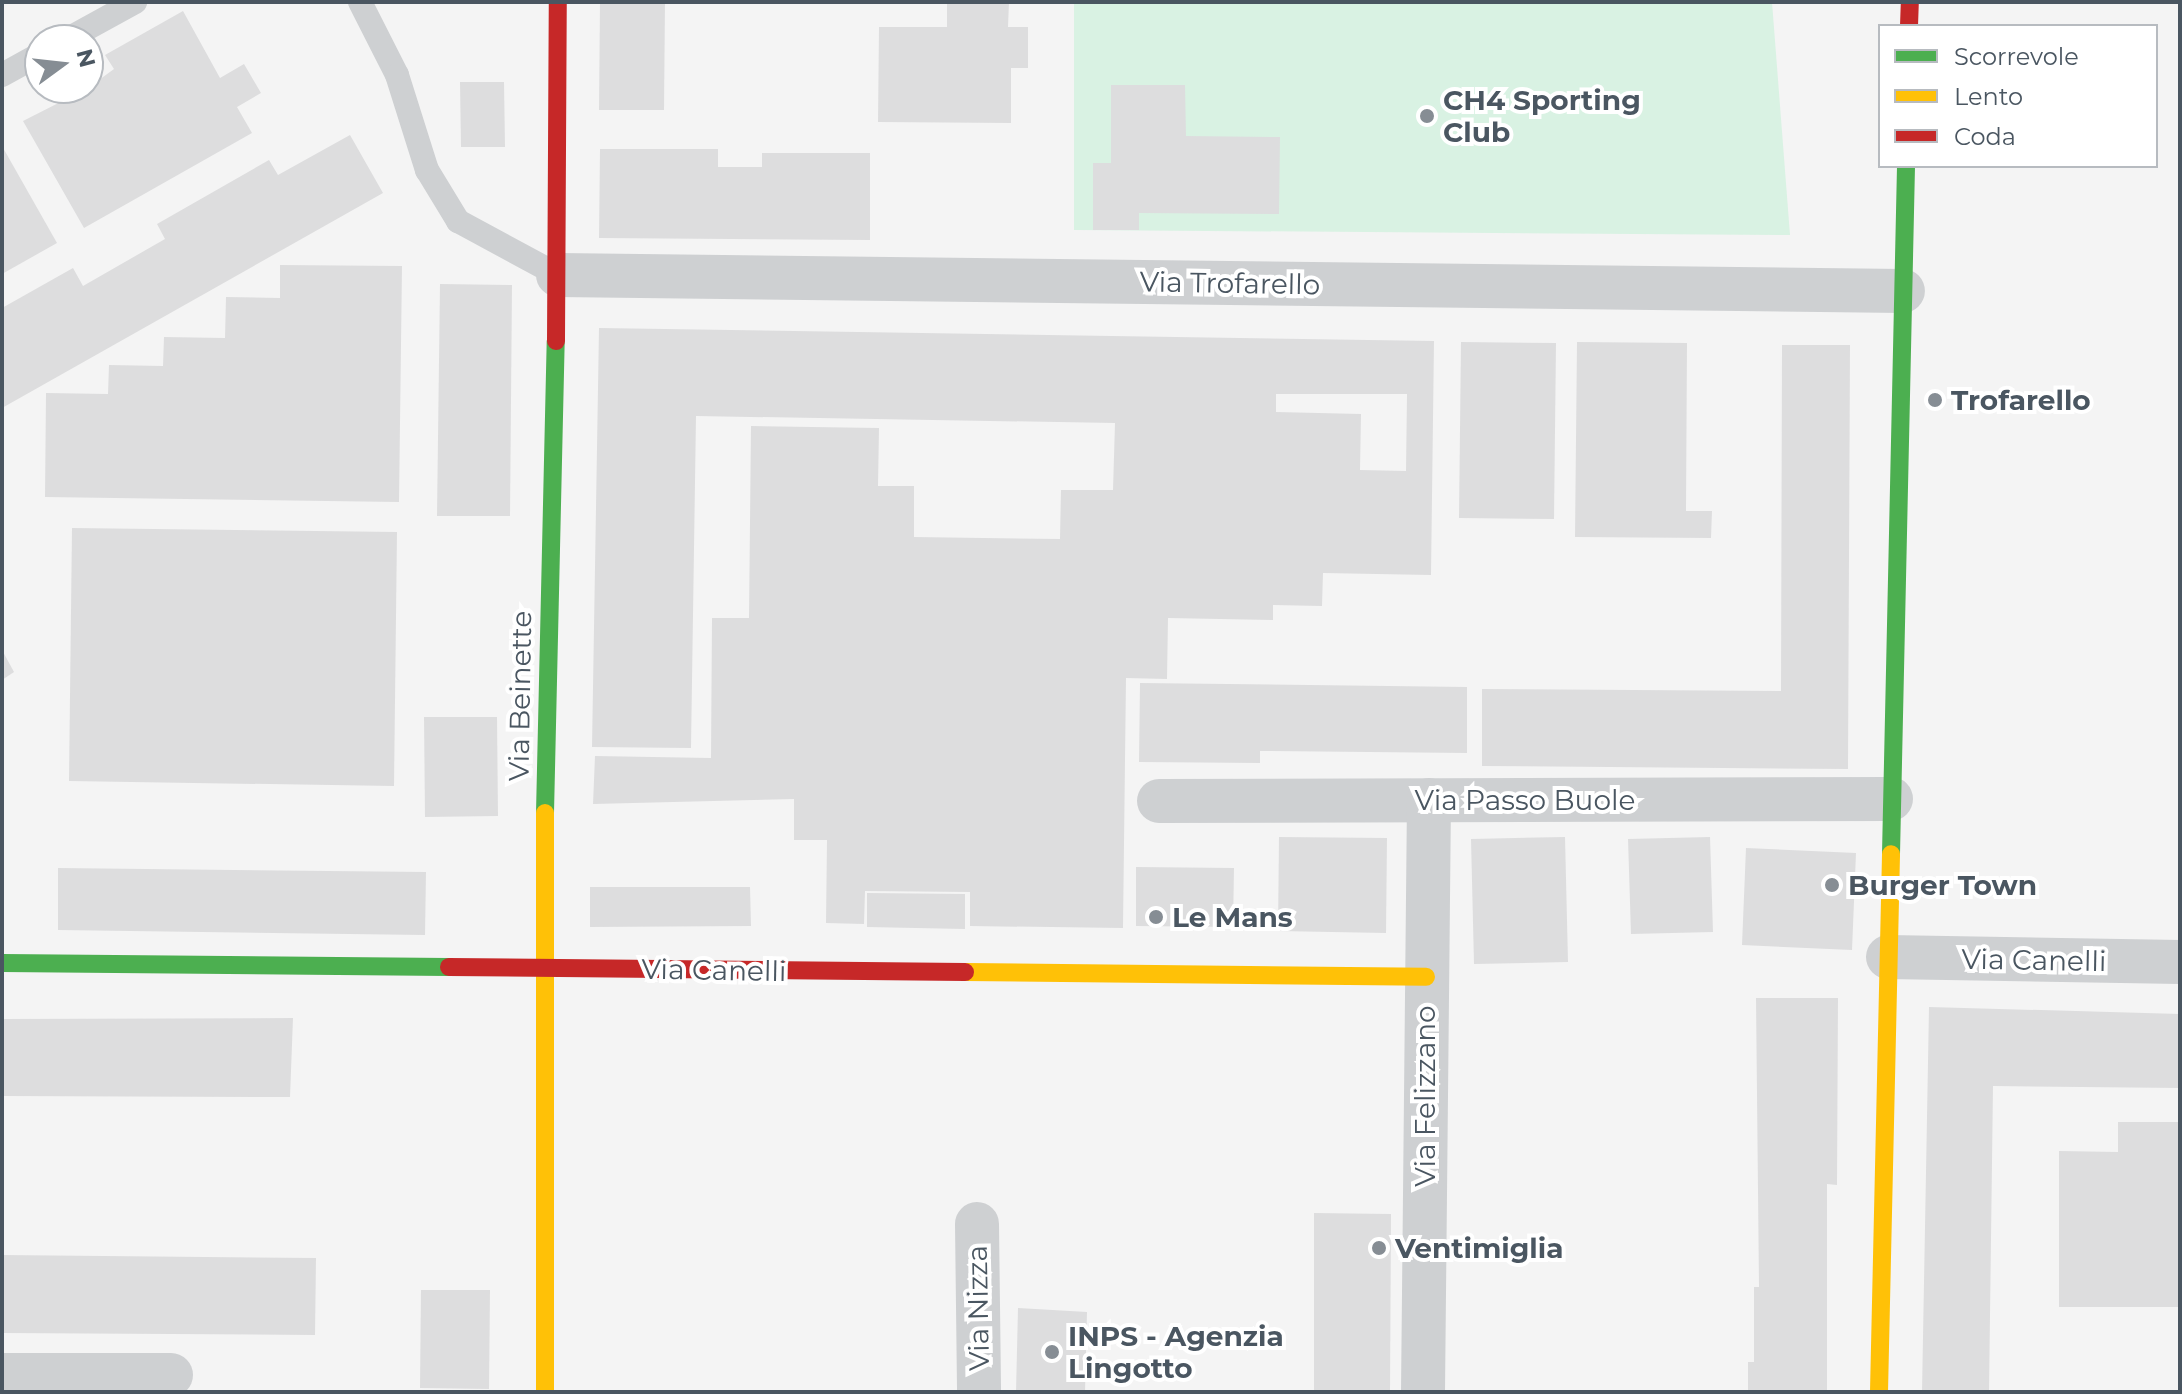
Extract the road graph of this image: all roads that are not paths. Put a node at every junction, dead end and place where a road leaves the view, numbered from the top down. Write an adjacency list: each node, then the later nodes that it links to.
1 (135, 2): 5 (lane)
2 (360, 2): 10 (lane)
3 (558, 2): 10 (street, Via Beinette)
4 (1910, 2): 6 (street)
5 (95, 24)
6 (1909, 24)
7 (24, 63): 8 (lane)
8 (2, 75)
9 (1906, 168): 11 (street)
10 (558, 275): 11 (street, Via Trofarello); 18 (street, Via Beinette)
11 (1903, 291): 12 (street)
12 (1891, 799): 13 (street, Via Passo Buole); 15 (street)
13 (1429, 800): 14 (street, Via Passo Buole); 19 (street, Via Felizzano)
14 (1159, 801)
15 (1888, 957): 16 (street, Via Canelli); 26 (street)
16 (2180, 962)
17 (2, 963): 18 (street, Via Canelli)
18 (541, 968): 19 (street, Via Canelli); 23 (street, Via Beinette)
19 (1426, 977): 25 (street, Via Felizzano)
20 (977, 1224): 24 (street, Via Nizza)
21 (2, 1375): 22 (street)
22 (171, 1375)
23 (545, 1392)
24 (979, 1392)
25 (1423, 1392)
26 (1879, 1392)

